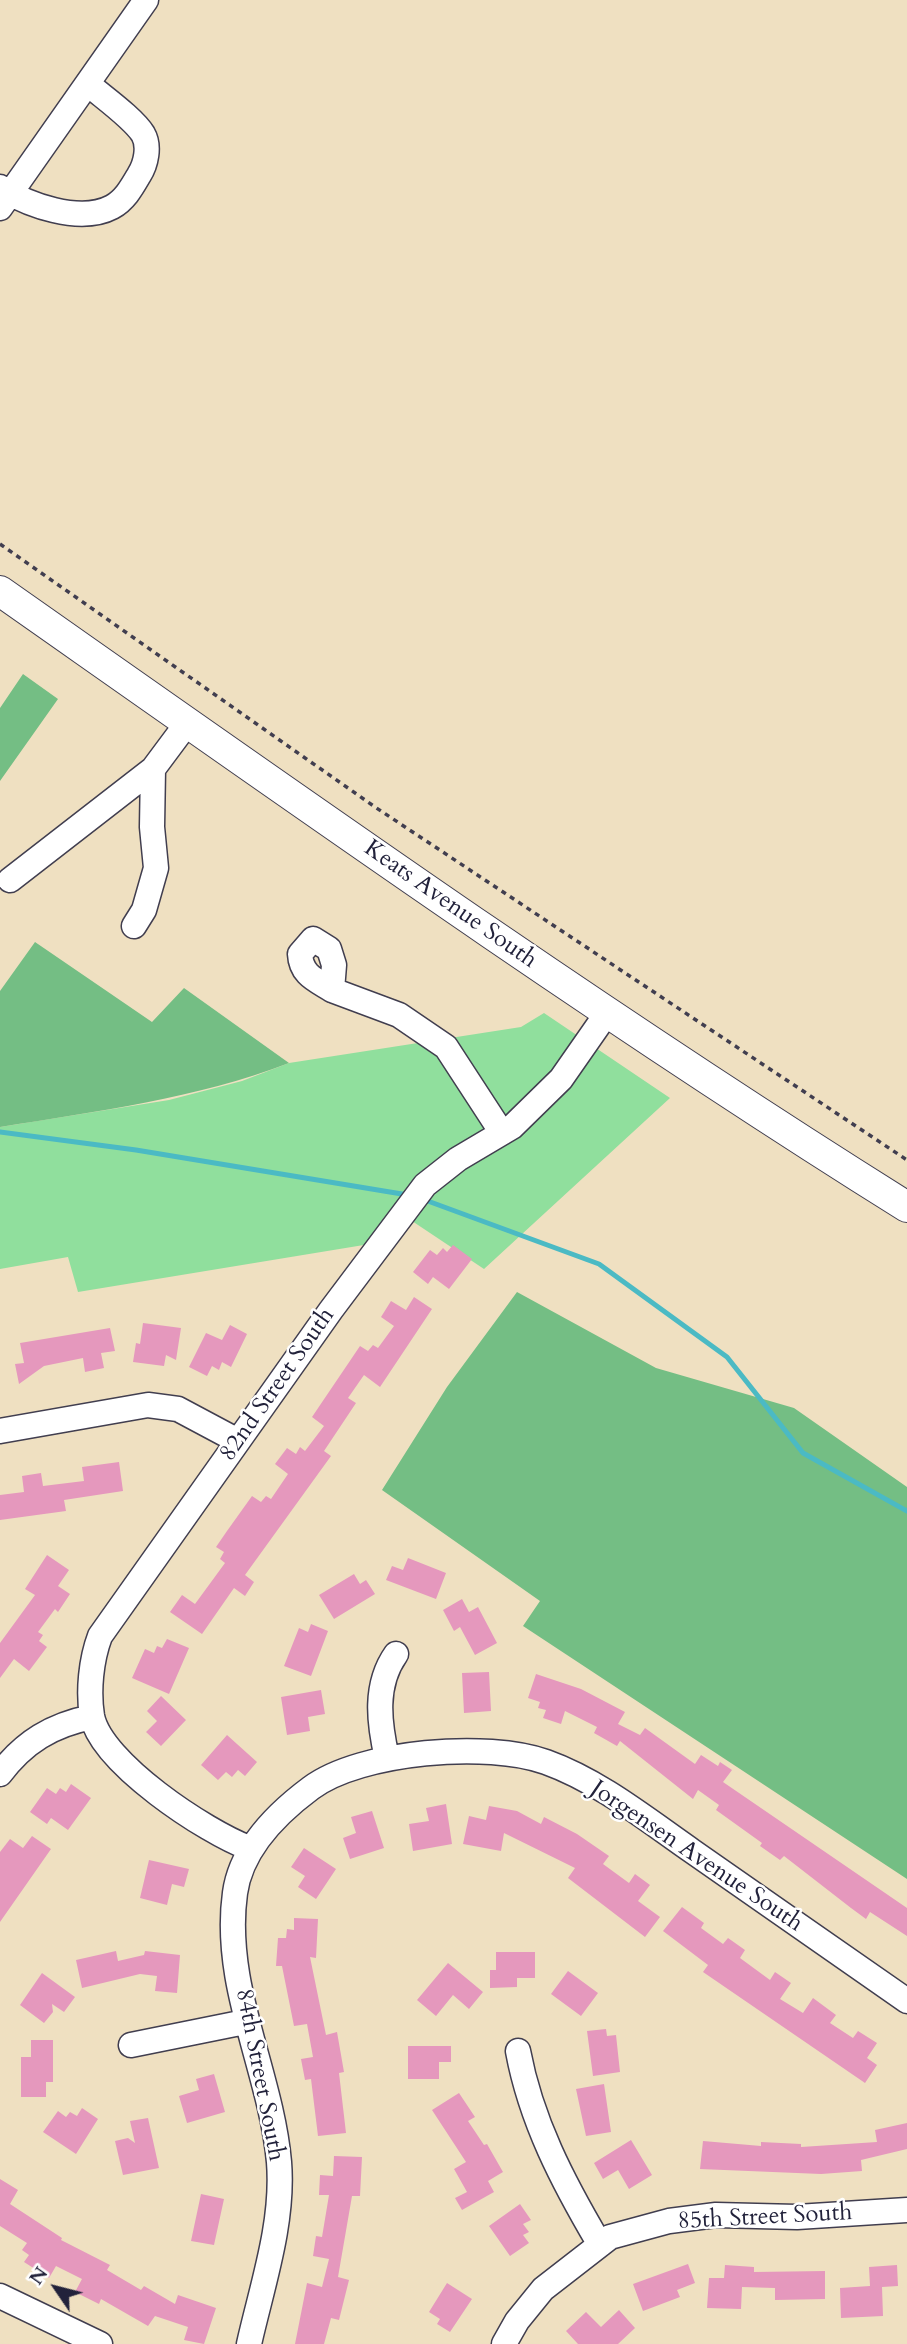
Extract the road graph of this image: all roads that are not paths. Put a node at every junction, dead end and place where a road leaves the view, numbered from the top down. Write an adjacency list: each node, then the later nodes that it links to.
1 (146, 0): 2 (street)
2 (88, 84): 3 (street); 3 (street)
3 (3, 196)
4 (0, 591): 5 (main road, Keats Avenue South)
5 (188, 722): 6 (street); 10 (main road, Keats Avenue South)
6 (153, 769): 7 (street); 8 (street)
7 (10, 880)
8 (134, 926)
9 (332, 990): 11 (street)
10 (607, 1013): 11 (street, 82nd Street South); 12 (main road, Keats Avenue South)
11 (502, 1133): 14 (street, 82nd Street South)
12 (907, 1207)
13 (0, 1431): 14 (street)
14 (238, 1441): 16 (street, 82nd Street South)
15 (396, 1654): 17 (street)
16 (92, 1717): 18 (street); 19 (street)
17 (387, 1758): 19 (street, Jorgensen Avenue South); 20 (street, Jorgensen Avenue South)
18 (0, 1774)
19 (249, 1848): 21 (street, 84th Street South)
20 (907, 2001)
21 (245, 2022): 22 (street); 28 (street, 84th Street South)
22 (131, 2045)
23 (518, 2051): 25 (street)
24 (907, 2210): 25 (street, 85th Street South)
25 (599, 2243): 29 (street, 85th Street South)
26 (0, 2296): 27 (street)
27 (100, 2344)
28 (249, 2344)
29 (504, 2344)

